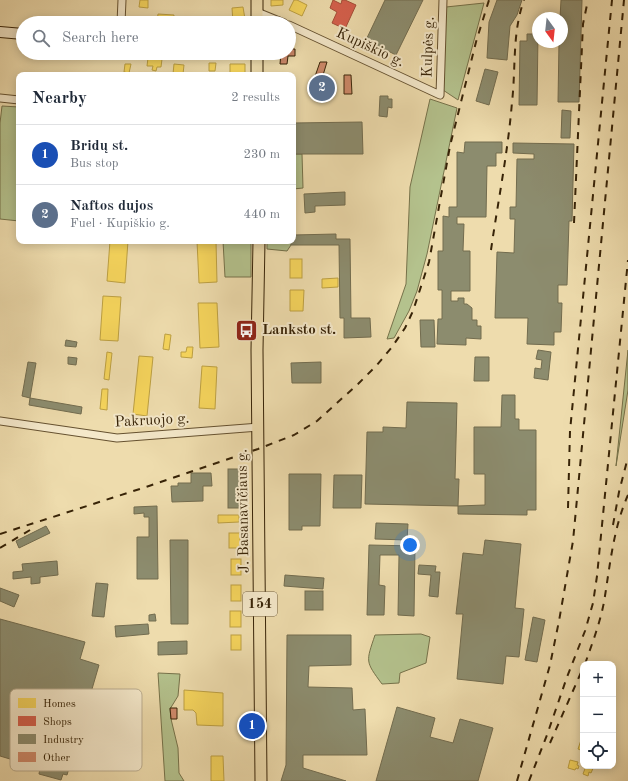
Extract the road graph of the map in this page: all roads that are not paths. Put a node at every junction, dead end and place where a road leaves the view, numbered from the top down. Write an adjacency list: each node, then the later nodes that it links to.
1 (122, 0): 4 (street)
2 (257, 0): 5 (main road)
3 (443, 0): 11 (street, Kulpės g.)
4 (121, 16)
5 (257, 16)
6 (296, 28): 11 (street, Kupiškio g.)
7 (0, 32): 8 (main road)
8 (16, 33)
9 (257, 60): 10 (main road)
10 (257, 72)
11 (440, 95)
12 (0, 98): 13 (street)
13 (16, 100)
14 (259, 244): 16 (main road, J. Basanavičiaus g. / 154)
15 (0, 421): 16 (street, Pakruojo g.)
16 (258, 427): 17 (main road, J. Basanavičiaus g. / 154)
17 (261, 781)

